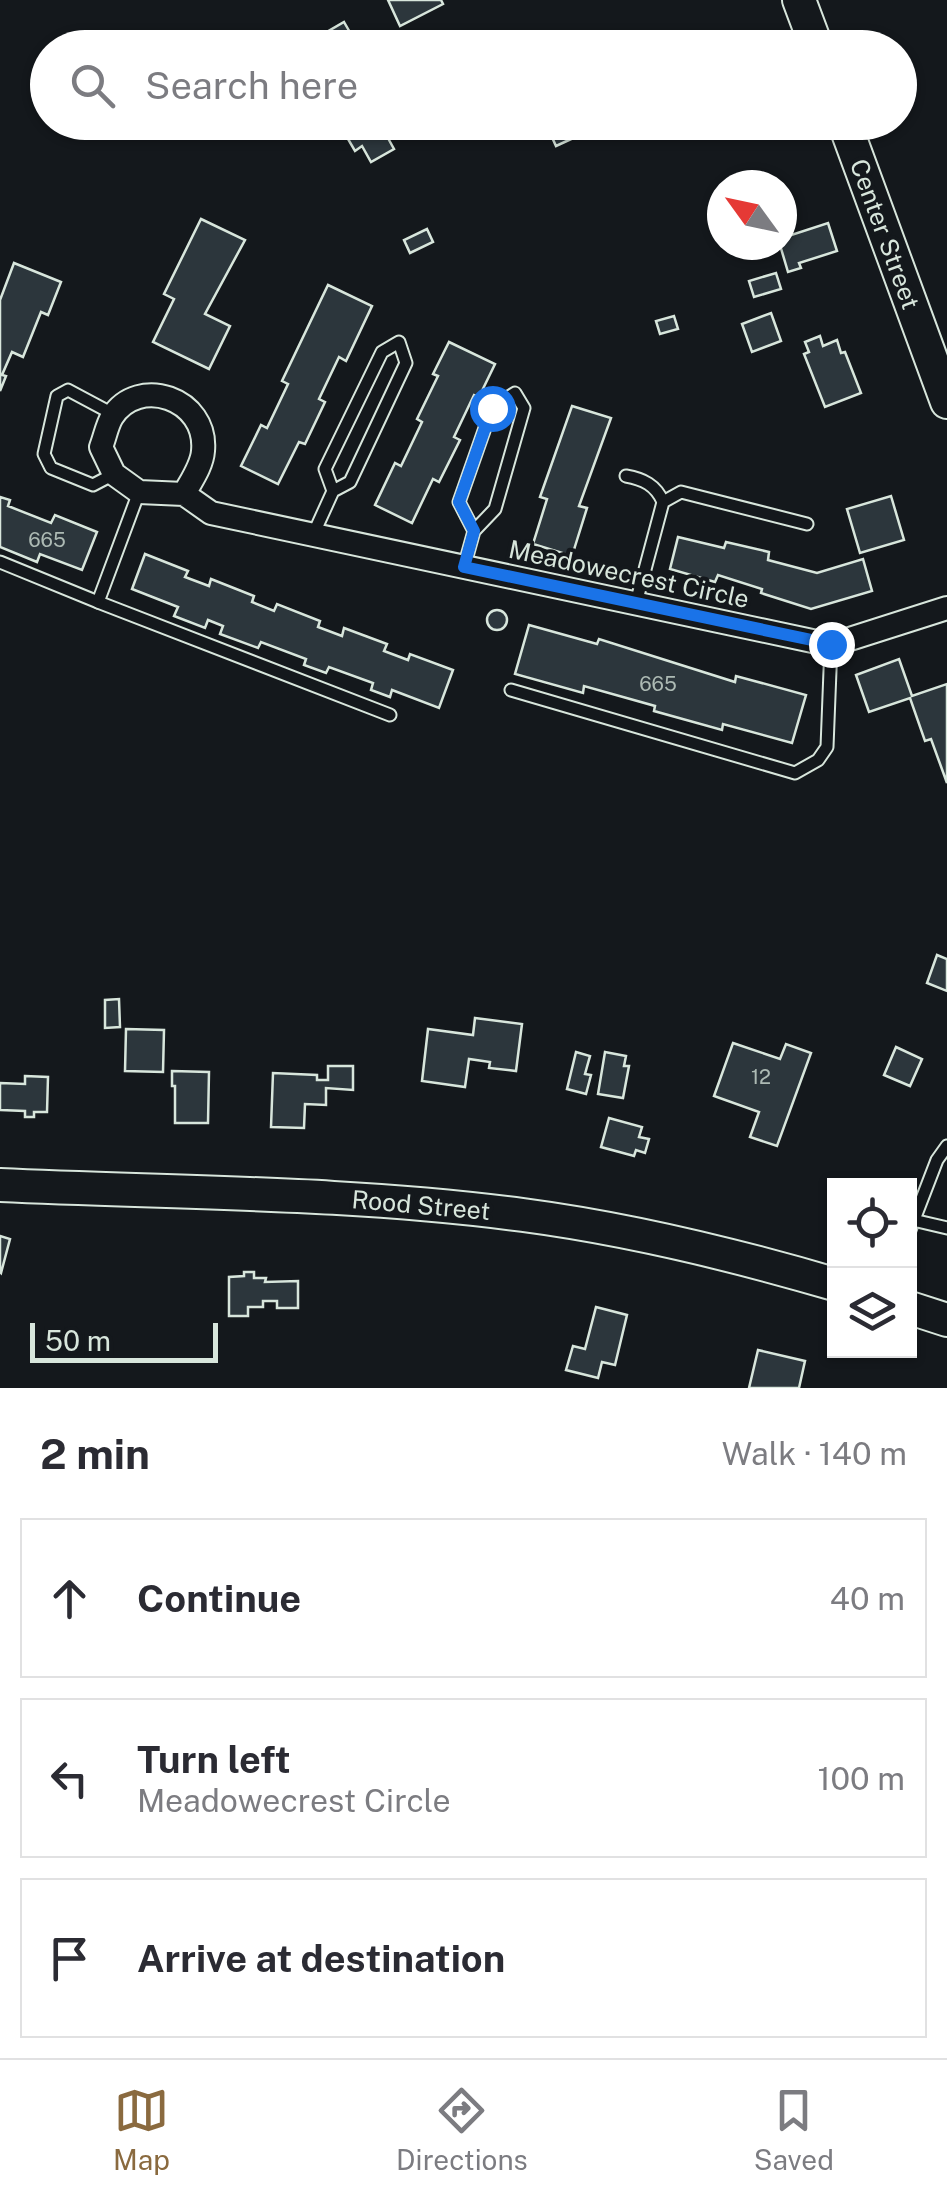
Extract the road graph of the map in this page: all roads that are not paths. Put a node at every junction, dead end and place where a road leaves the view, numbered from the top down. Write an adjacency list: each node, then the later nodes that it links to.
1 (799, 0): 2 (main road)
2 (810, 30)
3 (851, 140): 4 (main road, Center Street)
4 (947, 402)
5 (113, 414): 6 (street); 6 (lane); 10 (street)
6 (114, 474): 9 (street)
7 (626, 476): 11 (lane)
8 (333, 491): 8 (lane); 14 (lane)
9 (139, 492): 10 (street, Meadowecrest Circle); 17 (lane)
10 (184, 494): 14 (street, Meadowecrest Circle)
11 (662, 502): 12 (lane); 18 (lane)
12 (807, 524)
13 (474, 531): 13 (lane); 16 (lane)
14 (313, 534): 16 (street, Meadowecrest Circle)
15 (0, 562): 17 (lane)
16 (464, 567): 18 (street, Meadowecrest Circle)
17 (98, 602): 22 (lane)
18 (636, 603): 20 (street, Meadowecrest Circle)
19 (947, 608): 20 (street, Meadowecrest Circle)
20 (831, 644): 21 (lane)
21 (511, 690)
22 (390, 715)
23 (947, 1146): 25 (lane)
24 (0, 1185): 28 (main road, Rood Street)
25 (917, 1210)
26 (917, 1226): 27 (lane)
27 (947, 1228)
28 (827, 1282)
29 (917, 1310): 30 (main road)
30 (947, 1320)

